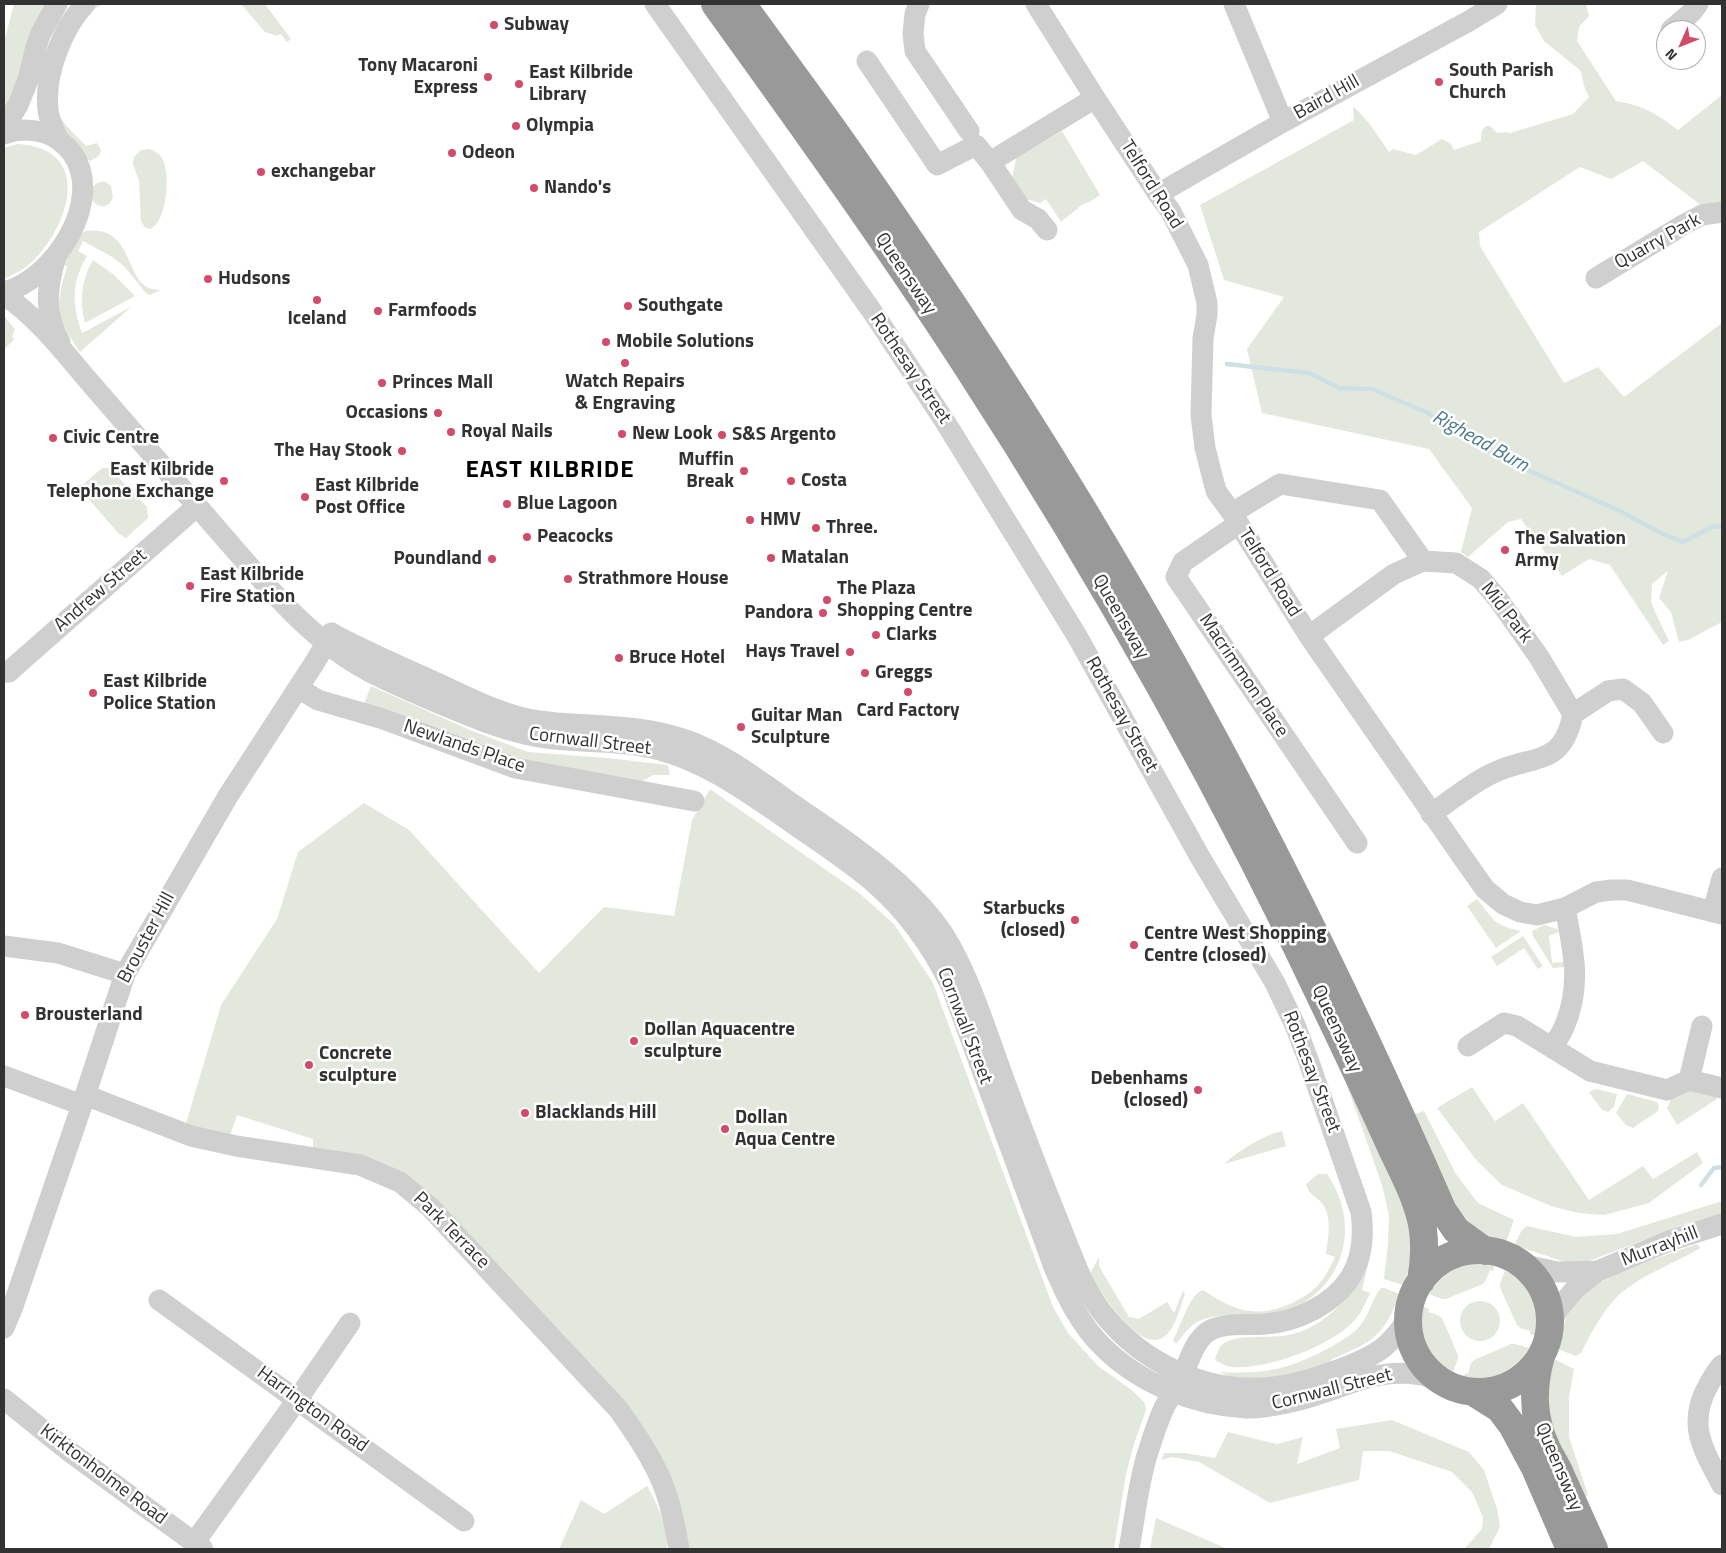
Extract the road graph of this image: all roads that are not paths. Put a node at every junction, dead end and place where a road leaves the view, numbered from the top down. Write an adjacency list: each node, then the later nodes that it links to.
1 (57, 4): 15 (street)
2 (86, 4): 18 (street)
3 (655, 4): 63 (street, Rothesay Street)
4 (715, 4): 55 (highway, Queensway)
5 (742, 4): 52 (highway, Queensway)
6 (919, 4): 16 (street)
7 (1036, 4): 13 (street, Telford Road)
8 (1234, 4): 14 (street)
9 (1497, 4): 14 (street, Baird Hill)
10 (1698, 4): 11 (street)
11 (1682, 20)
12 (867, 61): 19 (street)
13 (1095, 98): 19 (street); 20 (street, Telford Road)
14 (1283, 122): 20 (street, Baird Hill)
15 (4, 128)
16 (969, 132)
17 (4, 134): 18 (street)
18 (58, 139): 23 (street, Cornwall Street)
19 (990, 162): 22 (street)
20 (1158, 194): 28 (street, Telford Road)
21 (1722, 212): 24 (street, Quarry Park)
22 (1047, 230)
23 (65, 242): 25 (street); 26 (street, Cornwall Street)
24 (1596, 278)
25 (4, 294): 26 (street, Cornwall Street)
26 (66, 353): 27 (street, Cornwall Street)
27 (198, 506): 31 (street, Cornwall Street); 32 (street, Andrew Street)
28 (1235, 519): 29 (street); 30 (street, Telford Road); 38 (street, Macrimmon Place)
29 (1423, 561): 30 (street, Mid Park); 34 (street, Mid Park)
30 (1309, 636): 37 (street, Telford Road)
31 (329, 639): 33 (street, Brouster Hill); 63 (street, Cornwall Street)
32 (4, 672)
33 (298, 688): 36 (street, Newlands Place); 43 (street, Brouster Hill)
34 (1573, 714): 35 (street); 37 (street)
35 (1663, 733)
36 (694, 800)
37 (1431, 814): 40 (street, Telford Road)
38 (1357, 843)
39 (1722, 878): 41 (street)
40 (1565, 908): 41 (street, Telford Road); 46 (street)
41 (1717, 913)
42 (4, 946): 43 (street)
43 (125, 974): 50 (street, Brouster Hill)
44 (1702, 1026): 48 (street)
45 (1468, 1046): 46 (street)
46 (1552, 1048): 48 (street)
47 (4, 1076): 50 (street, Park Terrace)
48 (1689, 1080): 49 (street)
49 (1722, 1088)
50 (84, 1100): 59 (street, Brouster Hill); 70 (street, Park Terrace)
51 (1722, 1224): 54 (street, Murrayhill)
52 (1487, 1251): 53 (highway); 55 (highway)
53 (1521, 1264): 54 (street, Murrayhill); 60 (highway)
54 (1598, 1271): 60 (street, Murrayhill)
55 (1423, 1276): 57 (highway)
56 (159, 1300): 66 (street, Harrington Road)
57 (1408, 1319): 62 (highway); 63 (street, Cornwall Street)
58 (350, 1323): 66 (street)
59 (4, 1328)
60 (1543, 1347): 64 (highway); 73 (highway, Queensway)
61 (1722, 1365): 67 (street)
62 (1438, 1379): 63 (street, Cornwall Street); 64 (highway)
63 (1178, 1383): 71 (street, Rothesay Street)
64 (1473, 1392): 72 (highway, Queensway)
65 (4, 1399): 69 (street, Kirktonholme Road)
66 (297, 1400): 68 (street, Harrington Road); 69 (street)
67 (1722, 1485)
68 (464, 1521)
69 (198, 1546)
70 (680, 1549)
71 (1129, 1549)
72 (1570, 1549)
73 (1594, 1549)

